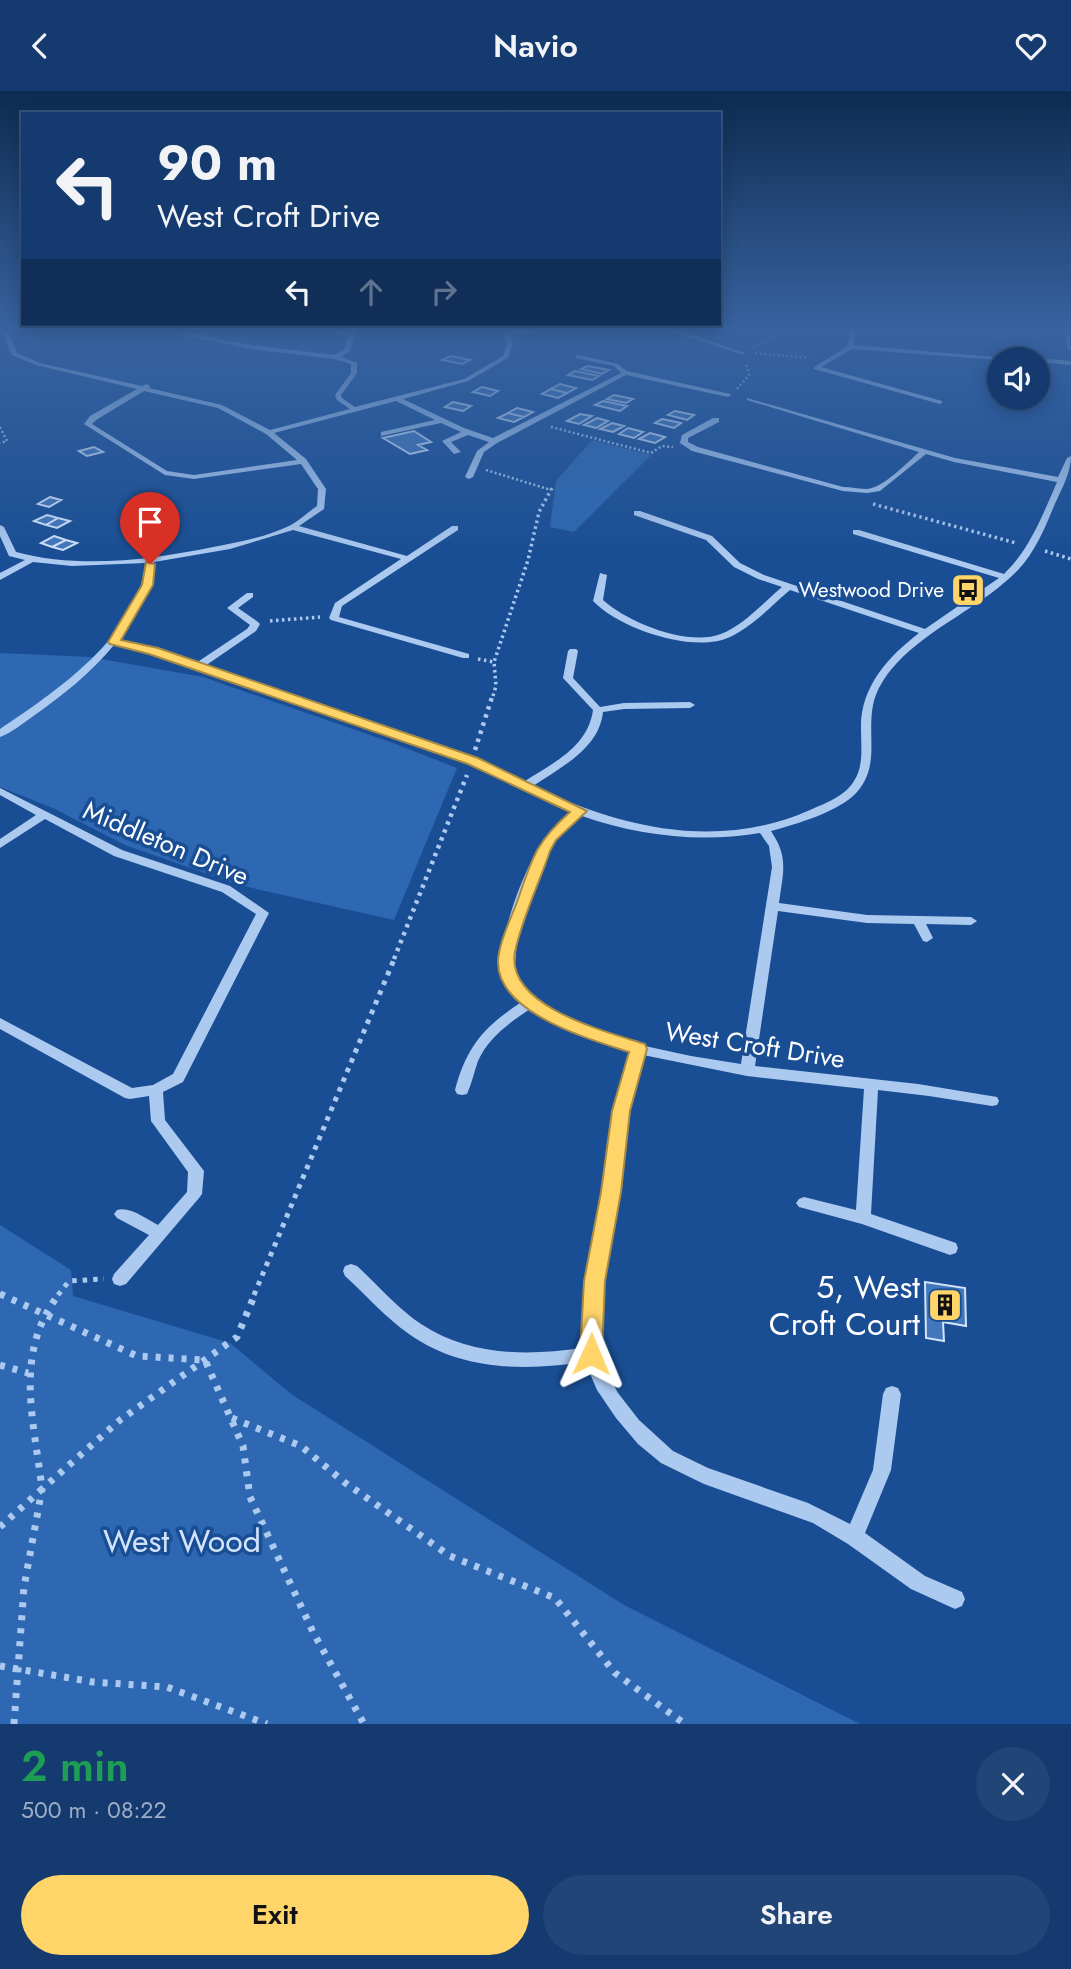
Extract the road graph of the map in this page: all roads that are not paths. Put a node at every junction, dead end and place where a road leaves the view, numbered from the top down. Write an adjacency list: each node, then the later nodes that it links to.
1 (116, 404): 18 (street)
2 (213, 404): 11 (street)
3 (347, 404): 8 (street)
4 (366, 404): 8 (street)
5 (408, 404): 10 (street)
6 (565, 404): 14 (street)
7 (766, 404): 16 (street)
8 (352, 407): 11 (street)
9 (716, 419): 16 (street)
10 (441, 421): 12 (street); 13 (street)
11 (269, 432): 18 (street)
12 (468, 432): 14 (street); 15 (street)
13 (384, 434)
14 (494, 441): 19 (street)
15 (457, 452)
16 (924, 452): 20 (street)
17 (1071, 458): 20 (street)
18 (303, 461): 23 (street)
19 (469, 477)
20 (1060, 480): 30 (street)
21 (637, 513): 32 (street)
22 (0, 527): 27 (street)
23 (293, 527): 26 (street); 28 (street)
24 (455, 528): 26 (street)
25 (856, 532): 30 (street)
26 (406, 558): 37 (street)
27 (31, 560): 28 (street); 31 (street)
28 (150, 560): 35 (street)
29 (603, 575): 32 (street)
30 (1006, 576): 34 (street)
31 (0, 577)
32 (789, 586): 34 (street)
33 (250, 595): 38 (street)
34 (926, 632): 46 (street)
35 (114, 642): 38 (street); 41 (street)
36 (573, 650): 40 (street)
37 (466, 656)
38 (197, 667): 42 (street)
39 (690, 705): 40 (street)
40 (598, 710): 42 (street)
41 (0, 734)
42 (525, 786): 44 (street)
43 (0, 791): 45 (street, Middleton Drive)
44 (580, 811): 46 (street); 52 (street, West Croft Drive)
45 (43, 815): 47 (street, Middleton Drive); 57 (street, Middleton Drive)
46 (765, 831): 48 (street)
47 (0, 844)
48 (773, 906): 49 (street); 55 (street)
49 (918, 920): 50 (street); 51 (street)
50 (971, 921)
51 (927, 938)
52 (529, 1003): 54 (street, West Croft Drive); 58 (street)
53 (0, 1023): 57 (street)
54 (638, 1049): 55 (street, West Croft Drive); 67 (street)
55 (747, 1071): 56 (street, West Croft Drive)
56 (871, 1085): 59 (street, West Croft Drive); 62 (street)
57 (156, 1090): 63 (street)
58 (462, 1090)
59 (992, 1101)
60 (804, 1203): 62 (street)
61 (122, 1214): 63 (street)
62 (863, 1218): 64 (street)
63 (159, 1233): 66 (street)
64 (950, 1248)
65 (351, 1271): 67 (street)
66 (120, 1279)
67 (591, 1354): 69 (street)
68 (892, 1394): 69 (street)
69 (854, 1536): 70 (street)
70 (955, 1599)

